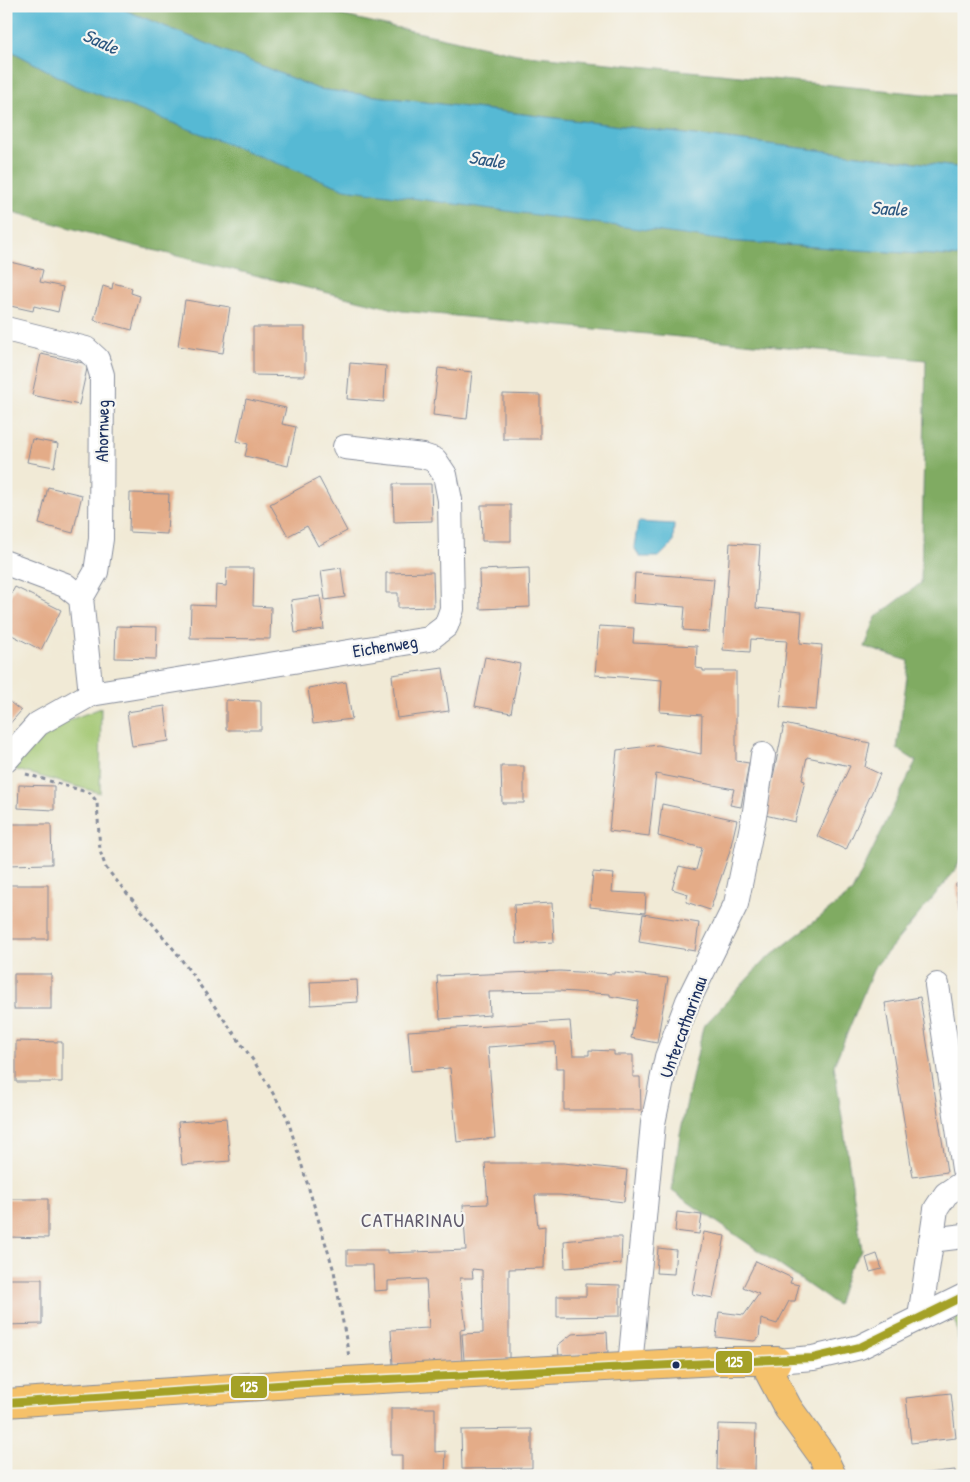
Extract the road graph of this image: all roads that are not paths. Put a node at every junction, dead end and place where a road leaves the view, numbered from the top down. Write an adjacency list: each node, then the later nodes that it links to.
1 (6, 329): 4 (street, Ahornweg)
2 (346, 447): 5 (street, Eichenweg)
3 (6, 563): 4 (street)
4 (81, 598): 5 (street)
5 (91, 694): 7 (street)
6 (763, 755): 16 (street, Untercatharinau)
7 (15, 767)
8 (937, 985): 9 (street)
9 (964, 1169)
10 (964, 1182): 12 (street)
11 (964, 1236): 12 (street)
12 (931, 1240): 14 (street)
13 (964, 1296): 14 (street)
14 (920, 1317): 15 (street)
15 (778, 1361): 16 (main road); 18 (main road)
16 (630, 1366): 17 (main road)
17 (6, 1403)
18 (832, 1476)

